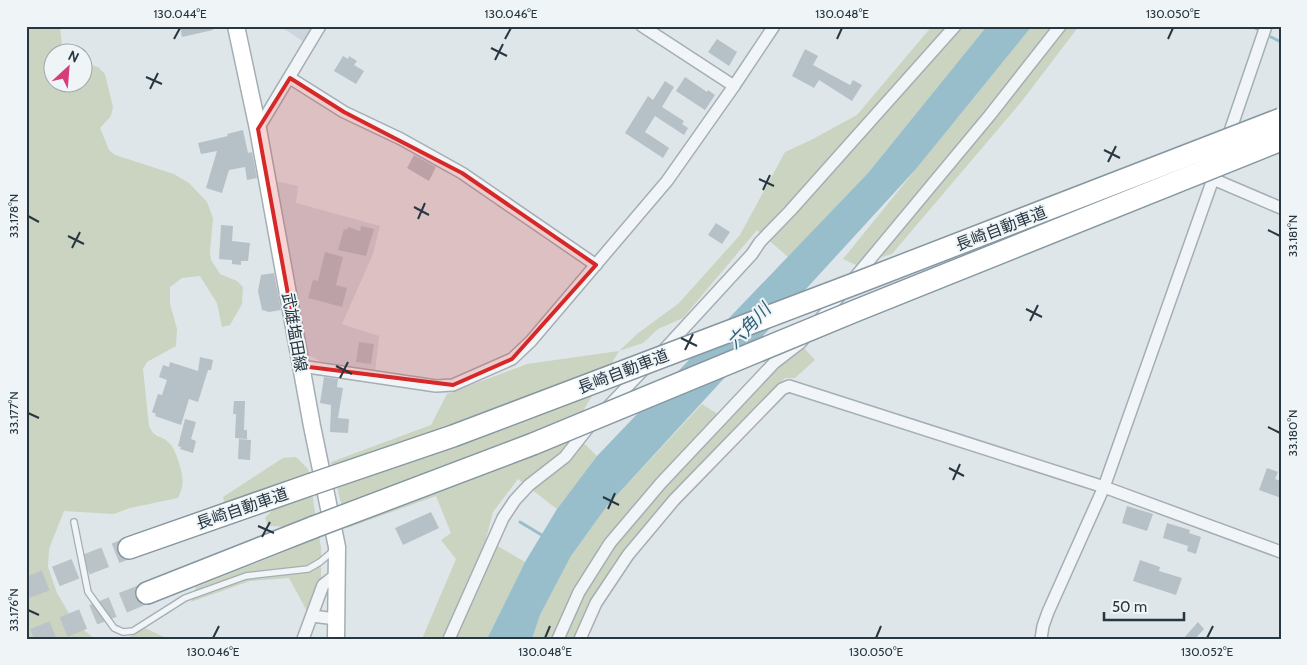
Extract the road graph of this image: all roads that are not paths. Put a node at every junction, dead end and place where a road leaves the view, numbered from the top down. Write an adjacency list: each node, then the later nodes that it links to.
1 (236, 26): 11 (main road, 武雄塩田線)
2 (320, 26): 8 (street)
3 (642, 26): 9 (street)
4 (774, 26): 9 (street)
5 (955, 26): 28 (street)
6 (1060, 26): 29 (street)
7 (1266, 26): 13 (street)
8 (290, 78): 11 (street); 15 (street)
9 (734, 86): 15 (street)
10 (1281, 119): 20 (highway, 長崎自動車道, bridge)
11 (258, 129): 16 (main road, 武雄塩田線)
12 (1281, 140): 23 (highway, 長崎自動車道, bridge)
13 (1213, 179): 14 (street); 17 (street)
14 (1281, 208)
15 (596, 264): 16 (street)
16 (301, 366): 19 (main road, 武雄塩田線)
17 (1104, 487): 21 (street); 30 (street); 31 (street)
18 (74, 522): 19 (lane)
19 (338, 547): 22 (main road, 武雄塩田線)
20 (129, 548)
21 (1281, 552)
22 (337, 574): 24 (street); 25 (main road, 武雄塩田線)
23 (147, 593)
24 (312, 616): 25 (street); 26 (street)
25 (336, 620): 27 (main road, 武雄塩田線)
26 (303, 639)
27 (336, 639)
28 (449, 639)
29 (558, 639)
30 (580, 639)
31 (1041, 639)

